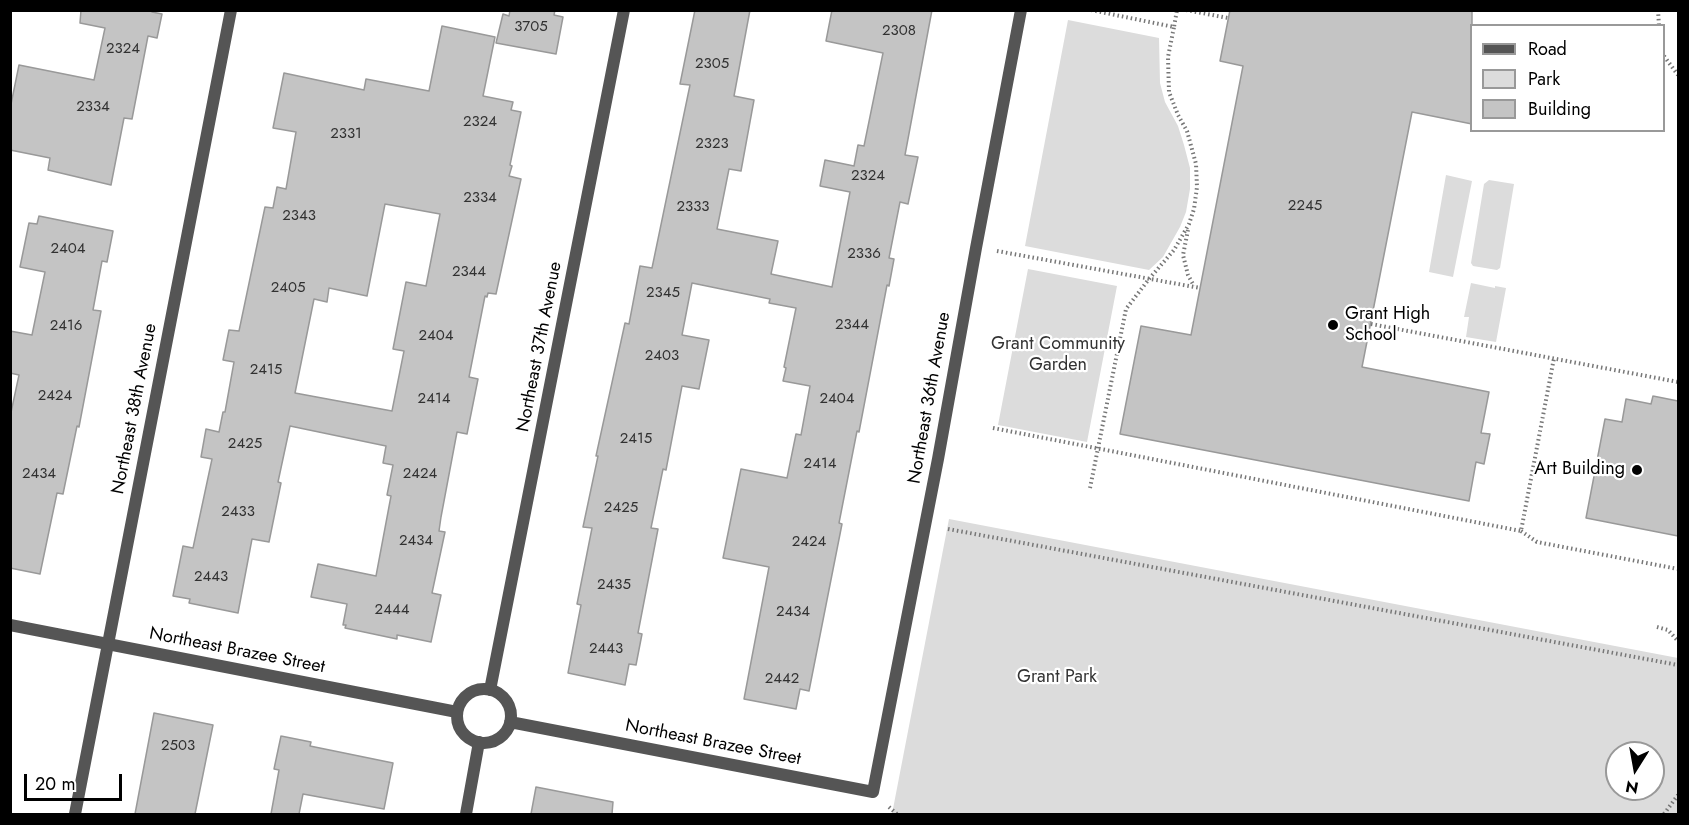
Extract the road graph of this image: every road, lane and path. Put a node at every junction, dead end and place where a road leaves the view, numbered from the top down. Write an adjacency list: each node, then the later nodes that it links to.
1 (231, 10): 28 (street, Northeast 38th Avenue)
2 (624, 10): 30 (street, Northeast 37th Avenue)
3 (1021, 10): 12 (street, Northeast 36th Avenue)
4 (1091, 10): 8 (path)
5 (1178, 10): 8 (path)
6 (1186, 10): 7 (path)
7 (1228, 18)
8 (1174, 27): 11 (path)
9 (1665, 57): 10 (path)
10 (1678, 75)
11 (1189, 224): 13 (path); 14 (path)
12 (976, 248): 13 (path); 34 (street, Northeast 36th Avenue)
13 (1149, 279): 14 (path); 20 (path)
14 (1194, 287): 15 (path)
15 (1200, 288)
16 (1371, 324): 17 (path)
17 (1554, 358): 18 (path); 23 (path)
18 (1678, 382)
19 (993, 428): 20 (path)
20 (1098, 449): 21 (path); 23 (path)
21 (1090, 488)
22 (947, 529): 29 (path)
23 (1521, 531): 24 (path)
24 (1678, 569)
25 (10, 624): 28 (street, Northeast Brazee Street)
26 (1657, 627): 27 (path)
27 (1678, 641)
28 (108, 644): 31 (street, Northeast Brazee Street); 36 (street, Northeast 38th Avenue)
29 (1678, 665)
30 (490, 690): 31 (street); 32 (street)
31 (457, 712): 33 (street)
32 (510, 722): 33 (street); 34 (street, Northeast Brazee Street)
33 (479, 742): 37 (street)
34 (873, 792)
35 (1678, 795): 38 (path)
36 (75, 814)
37 (465, 814)
38 (1664, 814)

